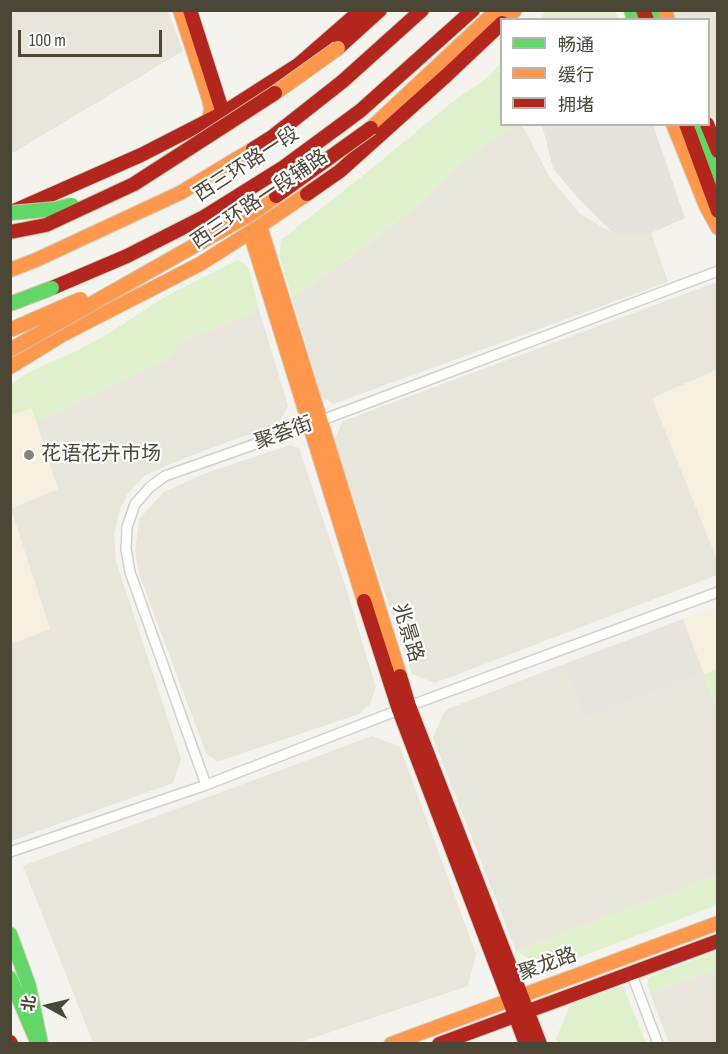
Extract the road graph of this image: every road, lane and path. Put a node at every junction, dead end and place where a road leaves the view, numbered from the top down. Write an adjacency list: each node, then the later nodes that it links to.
1 (180, 10): 10 (main road)
2 (190, 10): 9 (main road)
3 (361, 10): 9 (main road)
4 (380, 10): 17 (main road, bridge)
5 (422, 10): 23 (main road, 西三环路一段)
6 (473, 10): 26 (main road, 西三环路一段, bridge)
7 (497, 10): 25 (main road, bridge)
8 (500, 24): 21 (main road, 西三环路一段辅路)
9 (223, 113): 10 (main road)
10 (209, 120): 19 (main road)
11 (674, 126): 20 (main road)
12 (687, 126): 18 (main road)
13 (697, 126): 16 (main road)
14 (708, 126): 15 (main road)
15 (717, 151)
16 (717, 182)
17 (113, 194): 19 (main road, bridge); 22 (main road, bridge)
18 (717, 211)
19 (10, 213)
20 (717, 228)
21 (255, 229): 29 (main road, 西三环路一段辅路); 30 (main road, 兆景路)
22 (10, 232)
23 (10, 270)
24 (717, 271): 30 (street, 聚荟街)
25 (147, 272): 27 (main road, bridge); 28 (main road, bridge)
26 (10, 304)
27 (10, 330)
28 (10, 350)
29 (10, 366)
30 (315, 423): 32 (main road, 兆景路); 33 (street, 聚荟街)
31 (717, 592): 32 (street)
32 (404, 708): 33 (street); 40 (main road, 兆景路)
33 (206, 785): 34 (street)
34 (10, 852)
35 (717, 923): 40 (main road, 聚龙路)
36 (10, 934): 44 (main road)
37 (717, 941): 38 (main road, 聚龙路)
38 (631, 972): 41 (main road, 聚龙路); 49 (street)
39 (10, 978): 44 (main road)
40 (515, 998): 41 (main road, 兆景路); 45 (main road, 聚龙路)
41 (522, 1013): 46 (main road, 聚龙路); 47 (main road, 兆景路); 48 (main road, 兆景路)
42 (10, 1029): 43 (main road)
43 (12, 1043)
44 (39, 1044)
45 (392, 1044)
46 (439, 1044)
47 (526, 1044)
48 (540, 1044)
49 (658, 1044)

